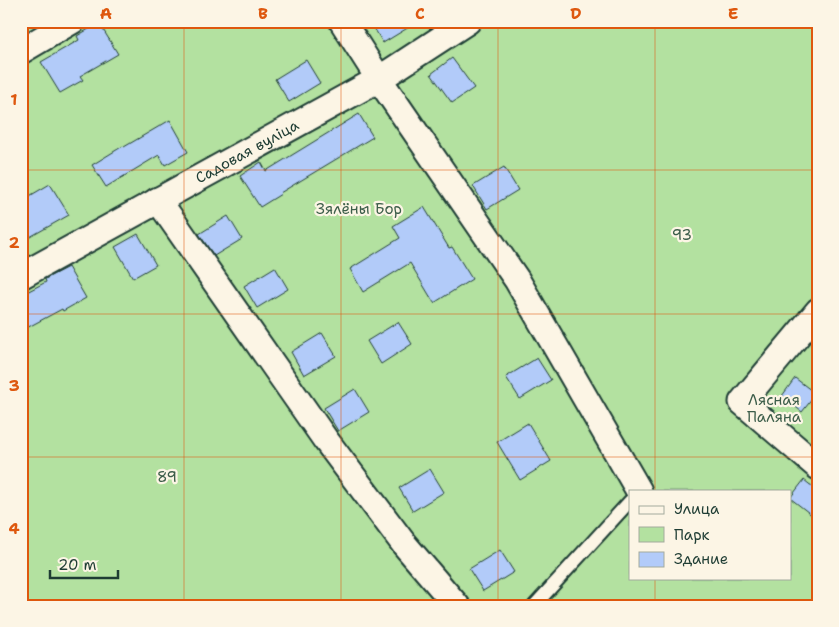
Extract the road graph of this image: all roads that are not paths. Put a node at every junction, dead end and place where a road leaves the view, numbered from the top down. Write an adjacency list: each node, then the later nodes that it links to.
1 (72, 21): 4 (street)
2 (342, 21): 5 (street)
3 (468, 21): 5 (street, Садовая вуліца)
4 (21, 51)
5 (379, 79): 6 (street, Садовая вуліца); 10 (street)
6 (158, 200): 7 (street, Садовая вуліца); 12 (street)
7 (21, 276)
8 (818, 311): 9 (street)
9 (818, 467)
10 (638, 490)
11 (629, 502): 13 (lane)
12 (457, 606)
13 (534, 606)

